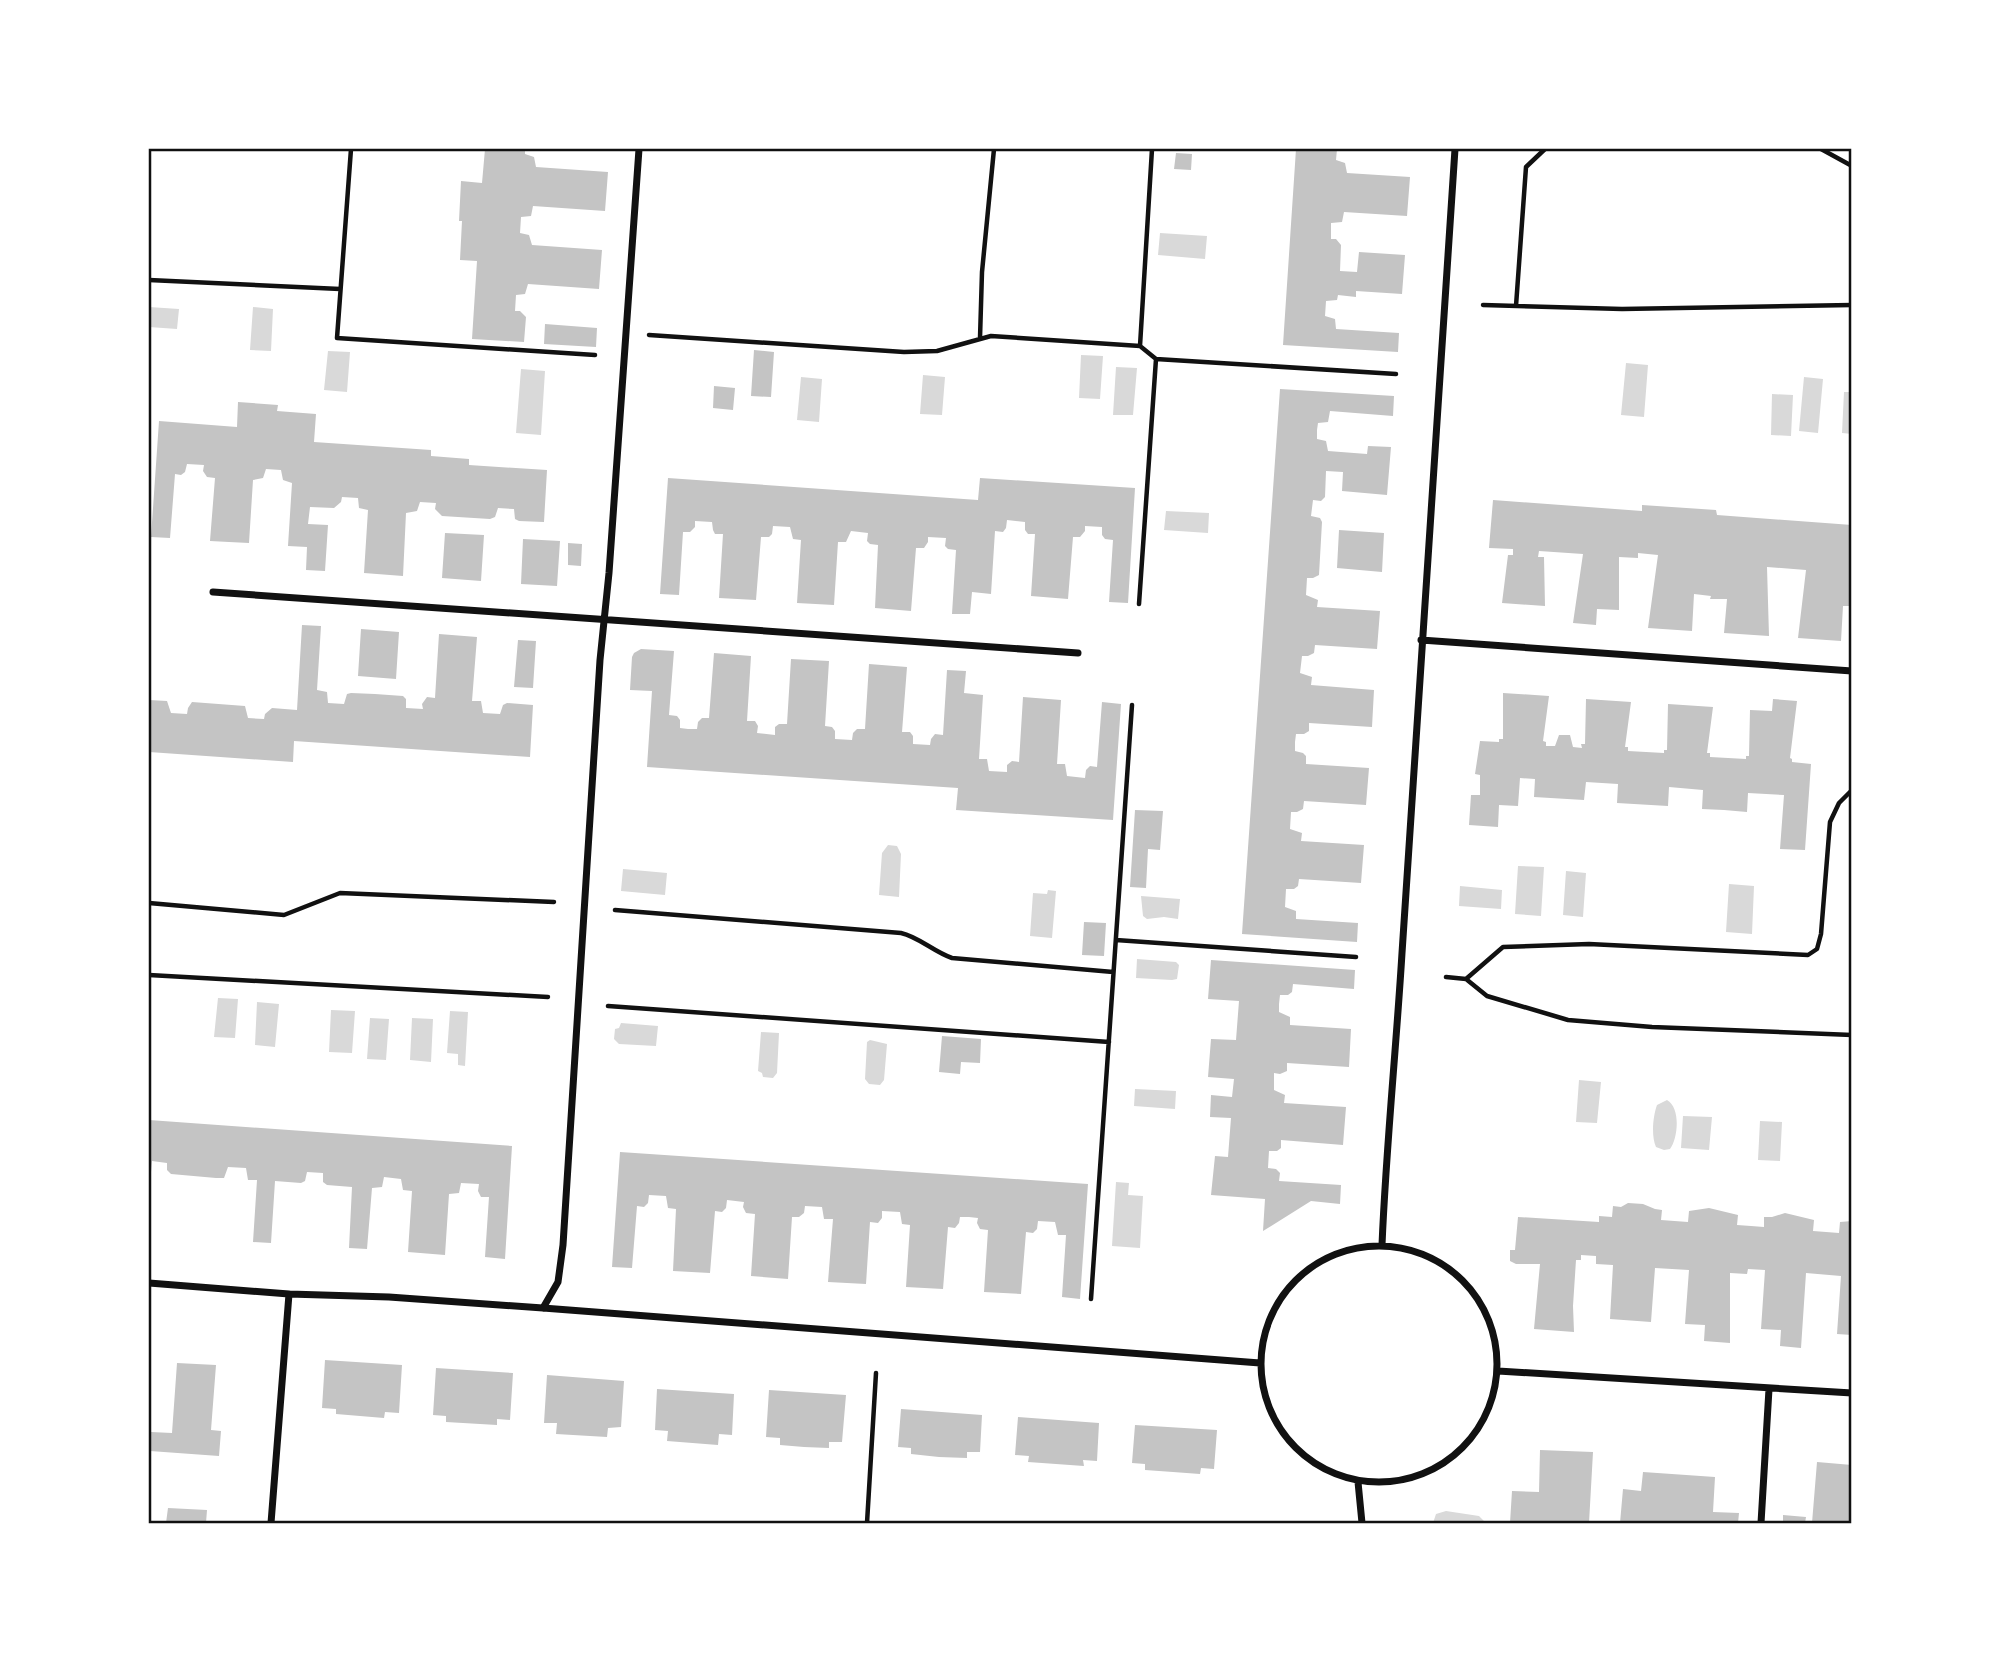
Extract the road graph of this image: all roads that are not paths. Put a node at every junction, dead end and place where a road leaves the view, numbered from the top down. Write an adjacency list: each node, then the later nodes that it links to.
1 (639, 149): 4 (street)
2 (1455, 149): 5 (street)
3 (213, 592): 4 (street)
4 (604, 619): 6 (street); 11 (street)
5 (1421, 640): 7 (street); 8 (street)
6 (1078, 653)
7 (1852, 671)
8 (1382, 1245): 12 (street); 13 (street)
9 (149, 1283): 10 (street)
10 (289, 1294): 11 (street); 17 (street)
11 (542, 1308): 12 (street)
12 (1260, 1363): 16 (street)
13 (1498, 1371): 14 (street); 16 (street)
14 (1769, 1390): 15 (street); 19 (street)
15 (1852, 1393)
16 (1358, 1482): 18 (street)
17 (271, 1523)
18 (1362, 1523)
19 (1761, 1523)

